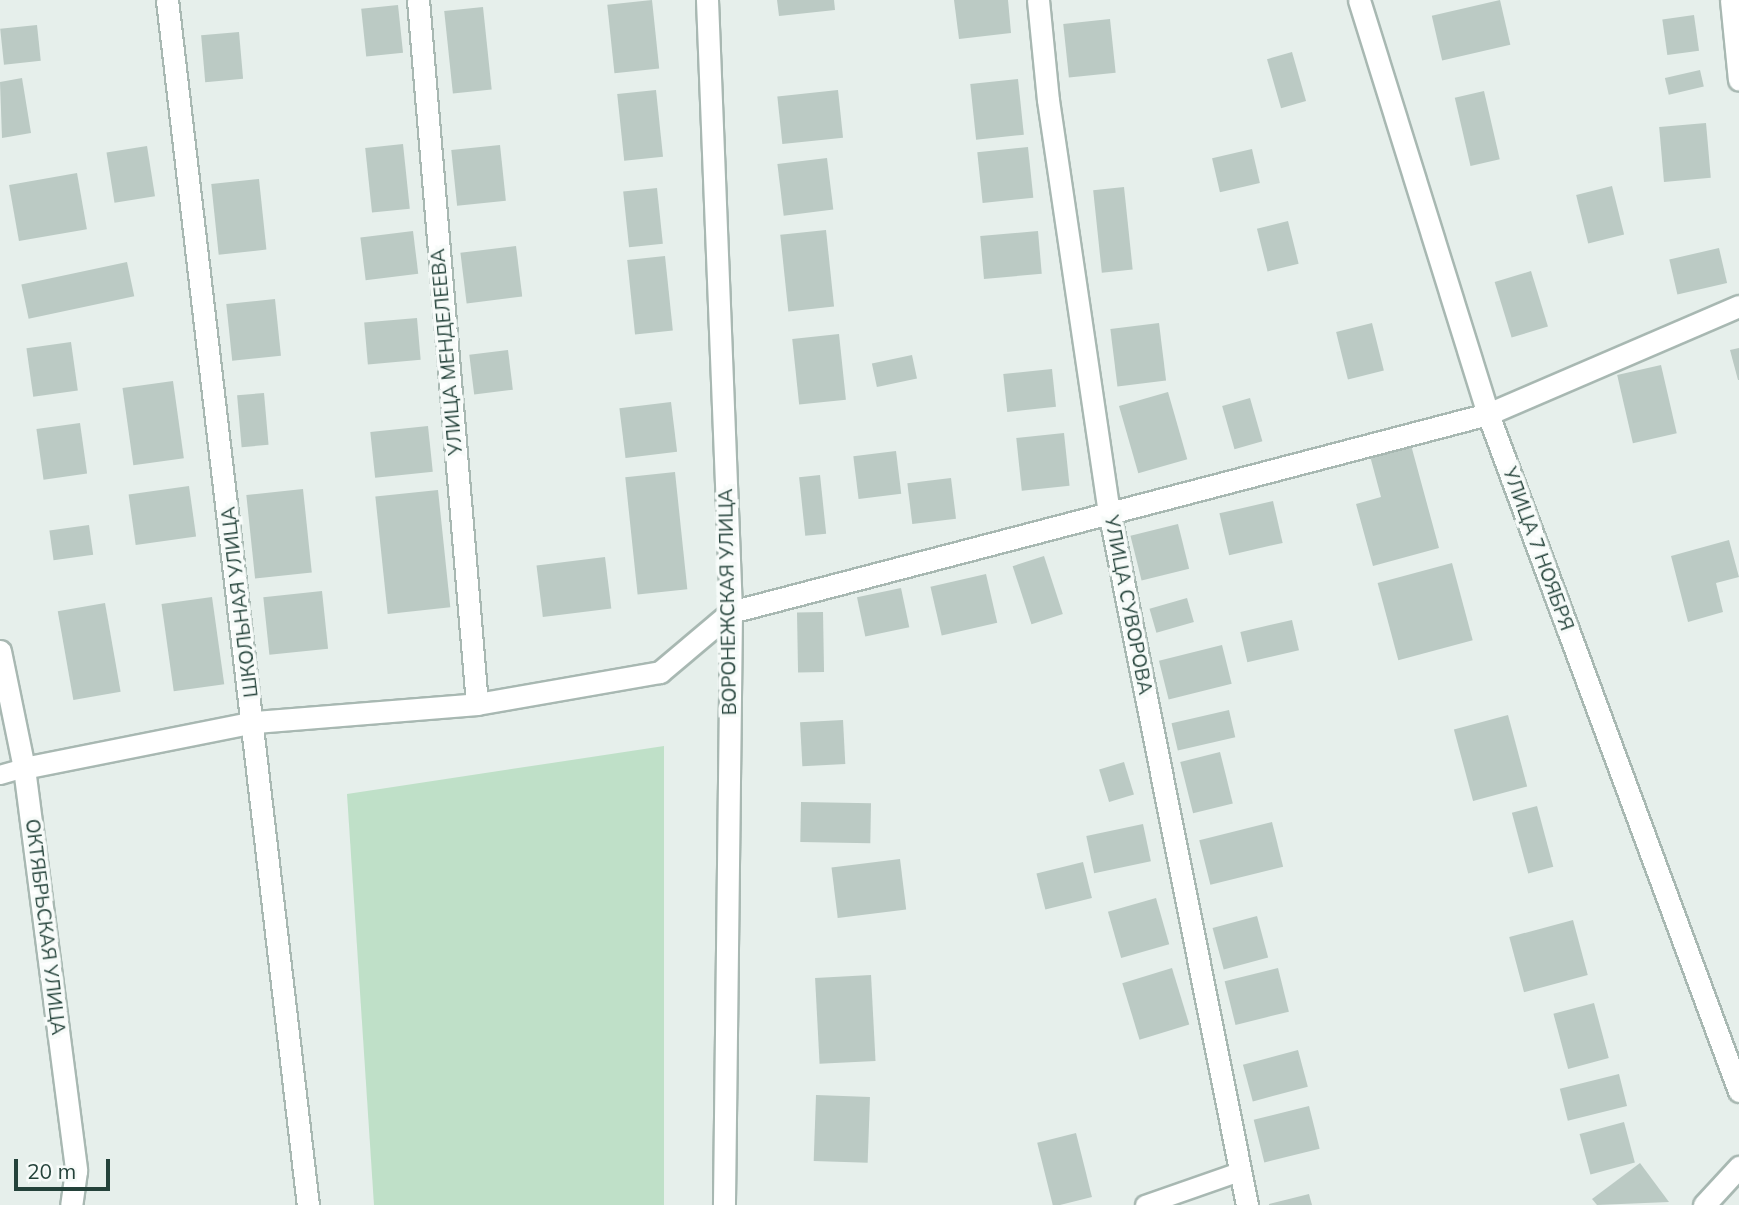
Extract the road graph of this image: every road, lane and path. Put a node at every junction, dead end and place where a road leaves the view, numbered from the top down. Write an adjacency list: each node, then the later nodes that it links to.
1 (167, 0): 14 (street, ШКОЛЬНАЯ УЛИЦА)
2 (418, 0): 13 (street, УЛИЦА МЕНДЕЛЕЕВА)
3 (707, 0): 11 (street, ВОРОНЕЖСКАЯ УЛИЦА)
4 (1038, 0): 10 (street, УЛИЦА СУВОРОВА)
5 (1359, 0): 9 (street, УЛИЦА 7 НОЯБРЯ)
6 (1731, 0): 7 (street)
7 (1739, 80)
8 (1739, 306): 9 (street)
9 (1488, 414): 10 (street); 17 (street, УЛИЦА 7 НОЯБРЯ)
10 (1109, 512): 11 (street); 19 (street, УЛИЦА СУВОРОВА)
11 (732, 612): 13 (street); 22 (street, ВОРОНЕЖСКАЯ УЛИЦА)
12 (0, 651): 15 (street, ОКТЯБРЬСКАЯ УЛИЦА)
13 (477, 704): 14 (street)
14 (255, 722): 15 (street); 21 (street, ШКОЛЬНАЯ УЛИЦА)
15 (24, 768): 16 (lane); 20 (street, ОКТЯБРЬСКАЯ УЛИЦА)
16 (0, 775)
17 (1739, 1091)
18 (1739, 1167): 25 (street)
19 (1241, 1172): 23 (lane); 24 (street, УЛИЦА СУВОРОВА)
20 (71, 1205)
21 (308, 1205)
22 (724, 1205)
23 (1145, 1205)
24 (1247, 1205)
25 (1704, 1205)

